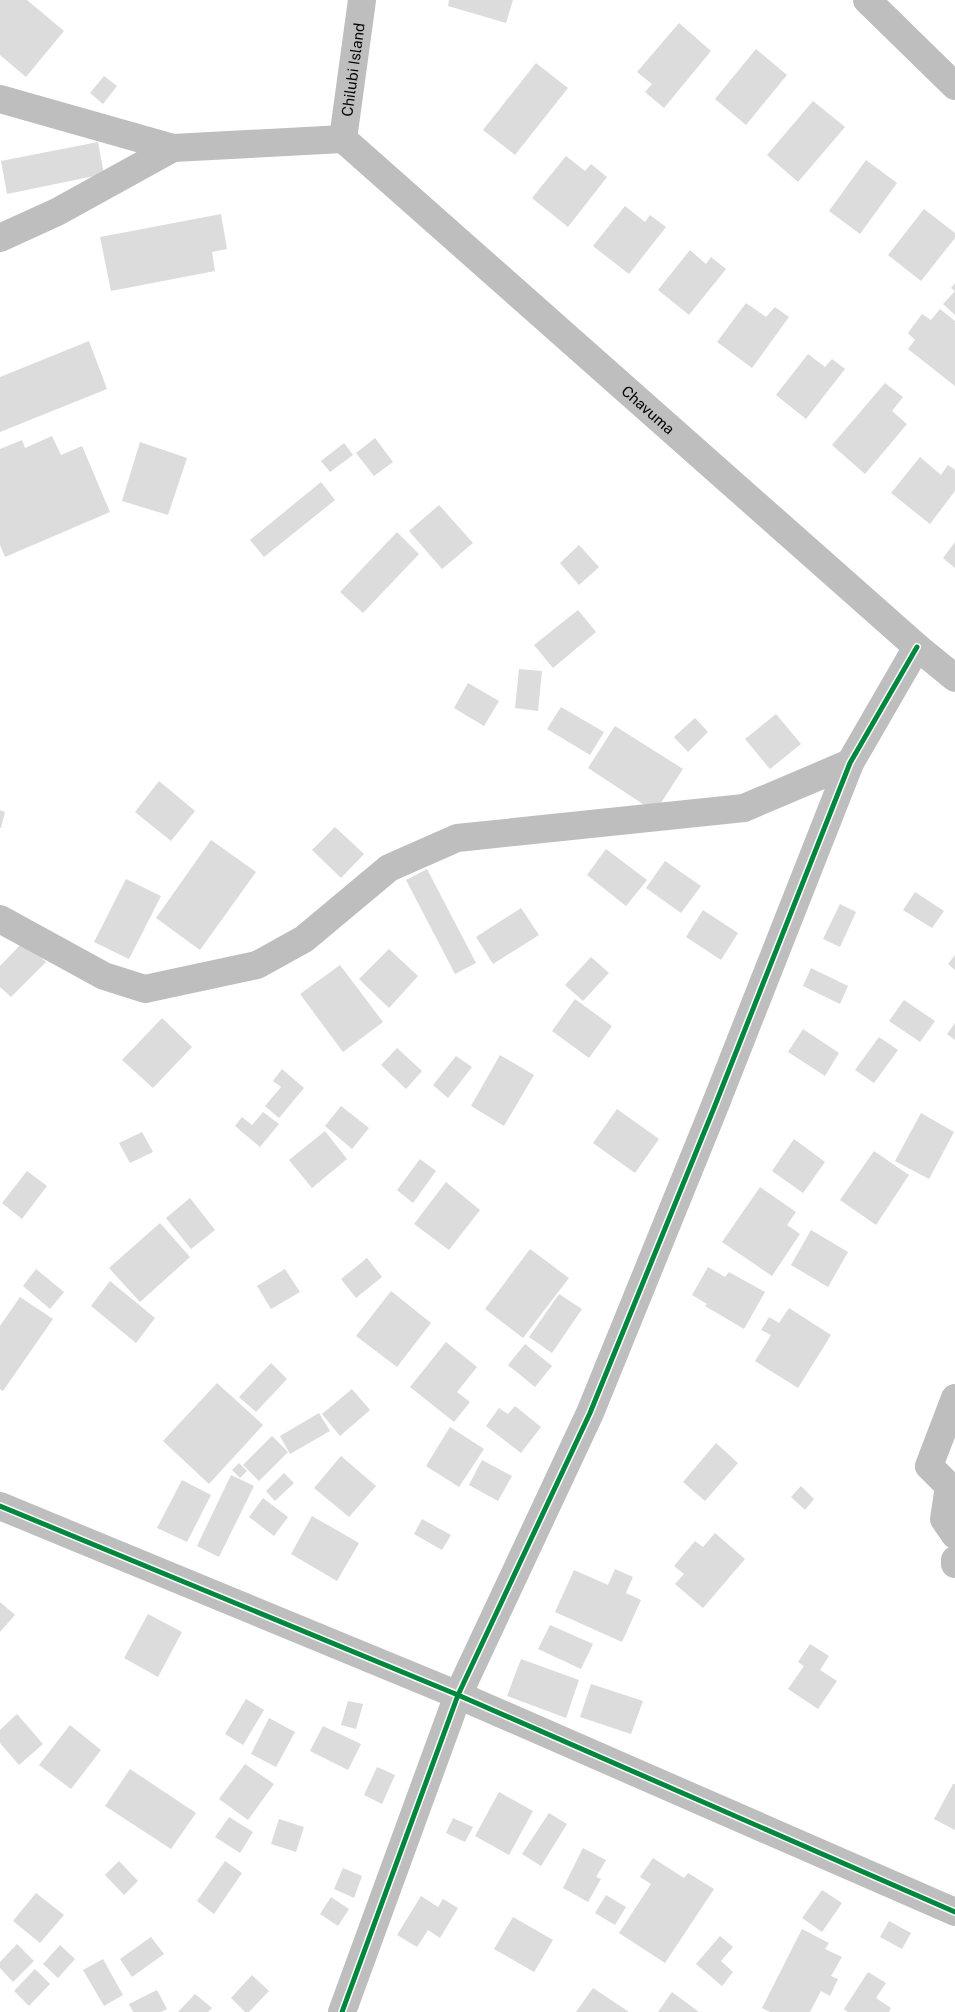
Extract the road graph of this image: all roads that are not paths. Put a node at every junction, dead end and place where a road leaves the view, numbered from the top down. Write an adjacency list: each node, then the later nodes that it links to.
1 (362, 0): 5 (street, Chilubi Island)
2 (867, 0): 3 (street)
3 (955, 86)
4 (0, 99): 6 (street)
5 (343, 139): 6 (street); 8 (street, Chavuma)
6 (173, 148): 7 (street)
7 (0, 238)
8 (917, 647): 9 (street, Chavuma); 10 (street)
9 (955, 678)
10 (850, 764): 11 (street); 15 (street)
11 (0, 919)
12 (955, 1398): 14 (street)
13 (0, 1506): 15 (street)
14 (955, 1535)
15 (458, 1695): 16 (street); 17 (street)
16 (955, 1912)
17 (342, 2012)

